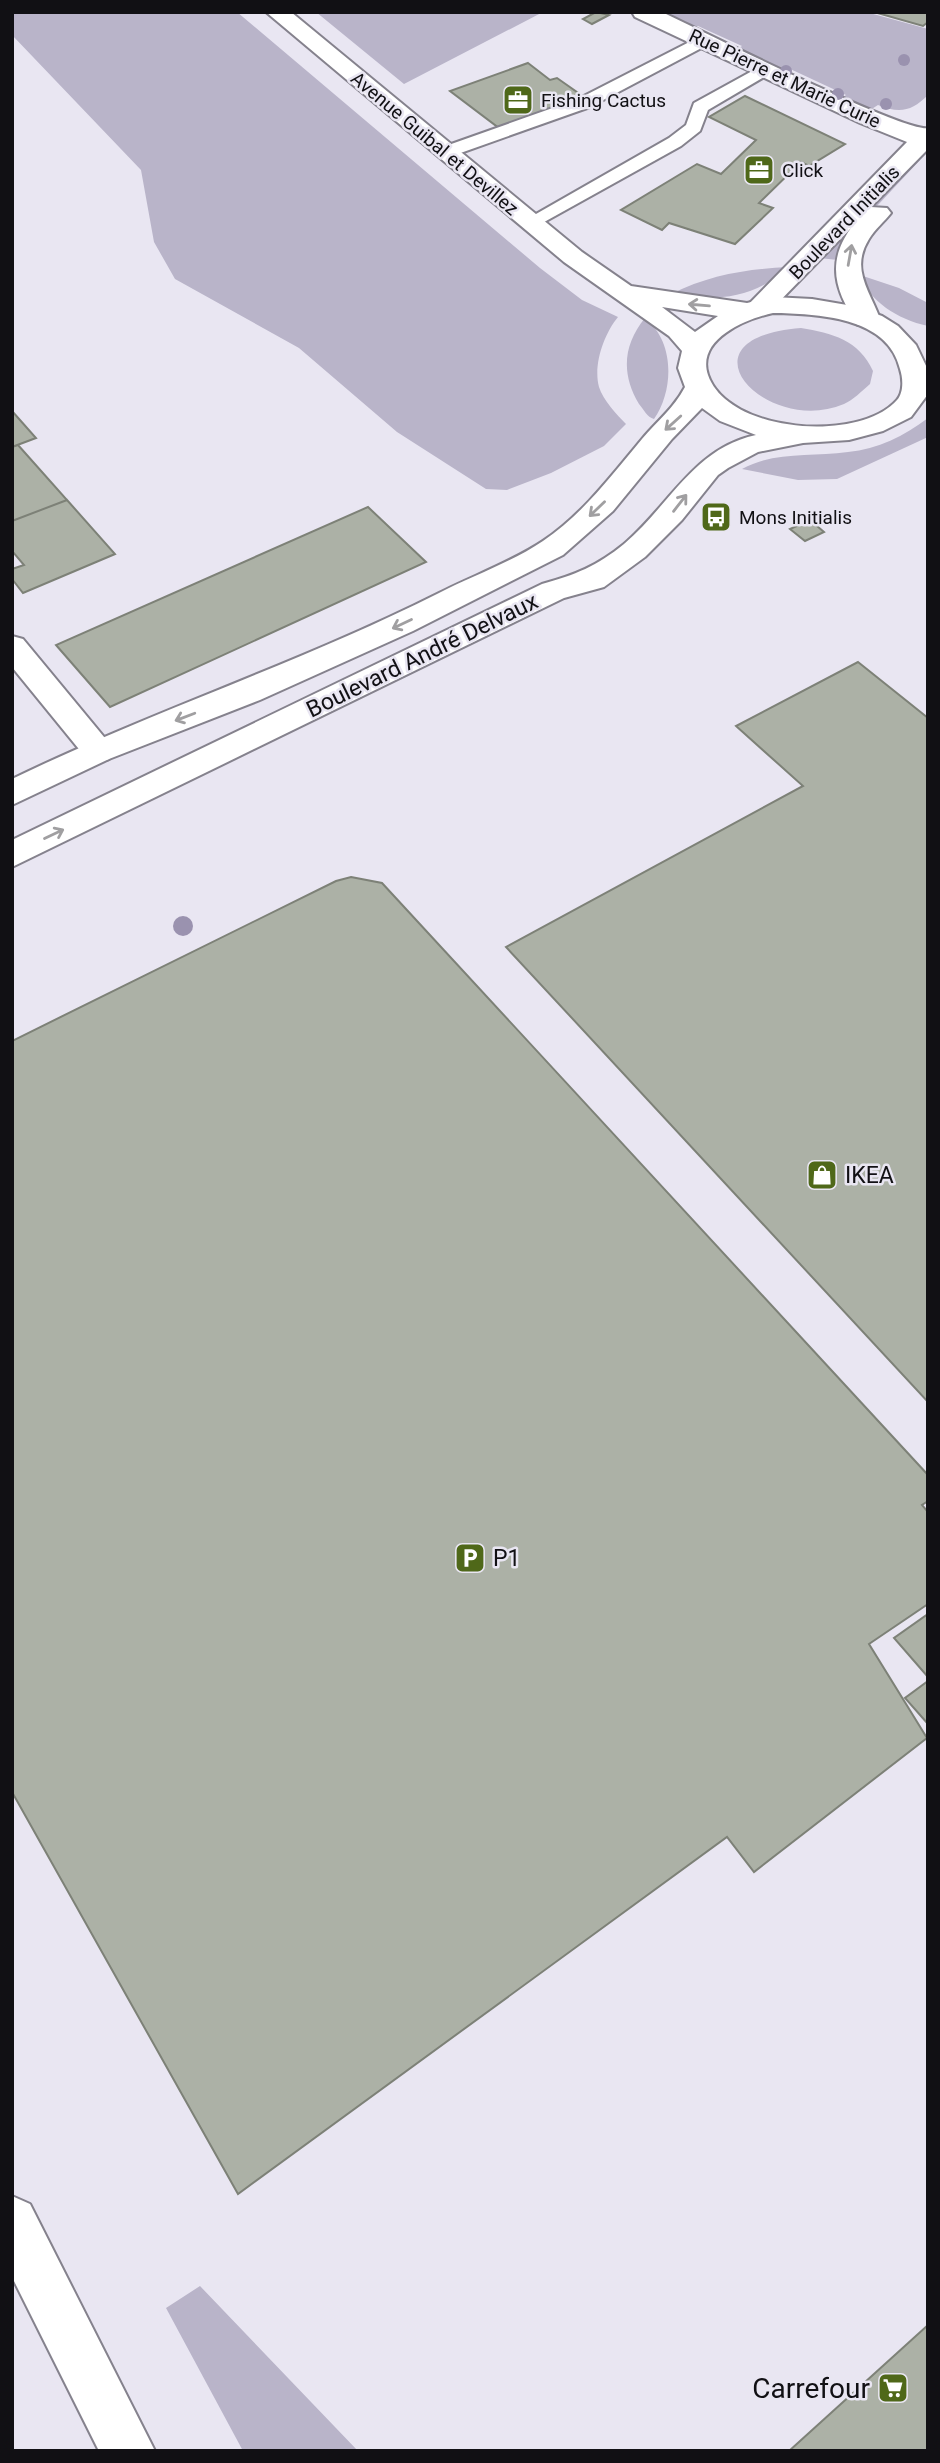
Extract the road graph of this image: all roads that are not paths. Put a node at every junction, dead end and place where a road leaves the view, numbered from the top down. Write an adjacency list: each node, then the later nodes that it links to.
1 (277, 12): 6 (street, Avenue Guibal et Devillez)
2 (643, 12): 3 (street, Rue Pierre et Marie Curie)
3 (703, 40): 4 (street, Rue Pierre et Marie Curie); 6 (lane)
4 (765, 69): 5 (street, Rue Pierre et Marie Curie); 7 (lane)
5 (927, 145): 9 (street, Boulevard Initialis); 10 (street, Boulevard Initialis, one-way to 5)
6 (446, 152): 7 (street, Avenue Guibal et Devillez)
7 (531, 222): 8 (street, Avenue Guibal et Devillez)
8 (594, 273): 9 (street, Avenue Guibal et Devillez, one-way to 8); 12 (street, Avenue Guibal et Devillez)
9 (752, 309): 10 (street); 12 (street)
10 (876, 324): 11 (street); 14 (street)
11 (928, 337)
12 (696, 350): 13 (street)
13 (699, 386): 15 (street); 17 (street, Boulevard André Delvaux, one-way to 17)
14 (921, 392): 15 (street)
15 (809, 433): 19 (street, Boulevard André Delvaux, one-way to 15)
16 (12, 646): 17 (street)
17 (98, 751): 18 (street, Boulevard André Delvaux)
18 (12, 793)
19 (12, 855)
20 (12, 2222): 21 (street)
21 (26, 2284): 22 (street)
22 (113, 2444)

